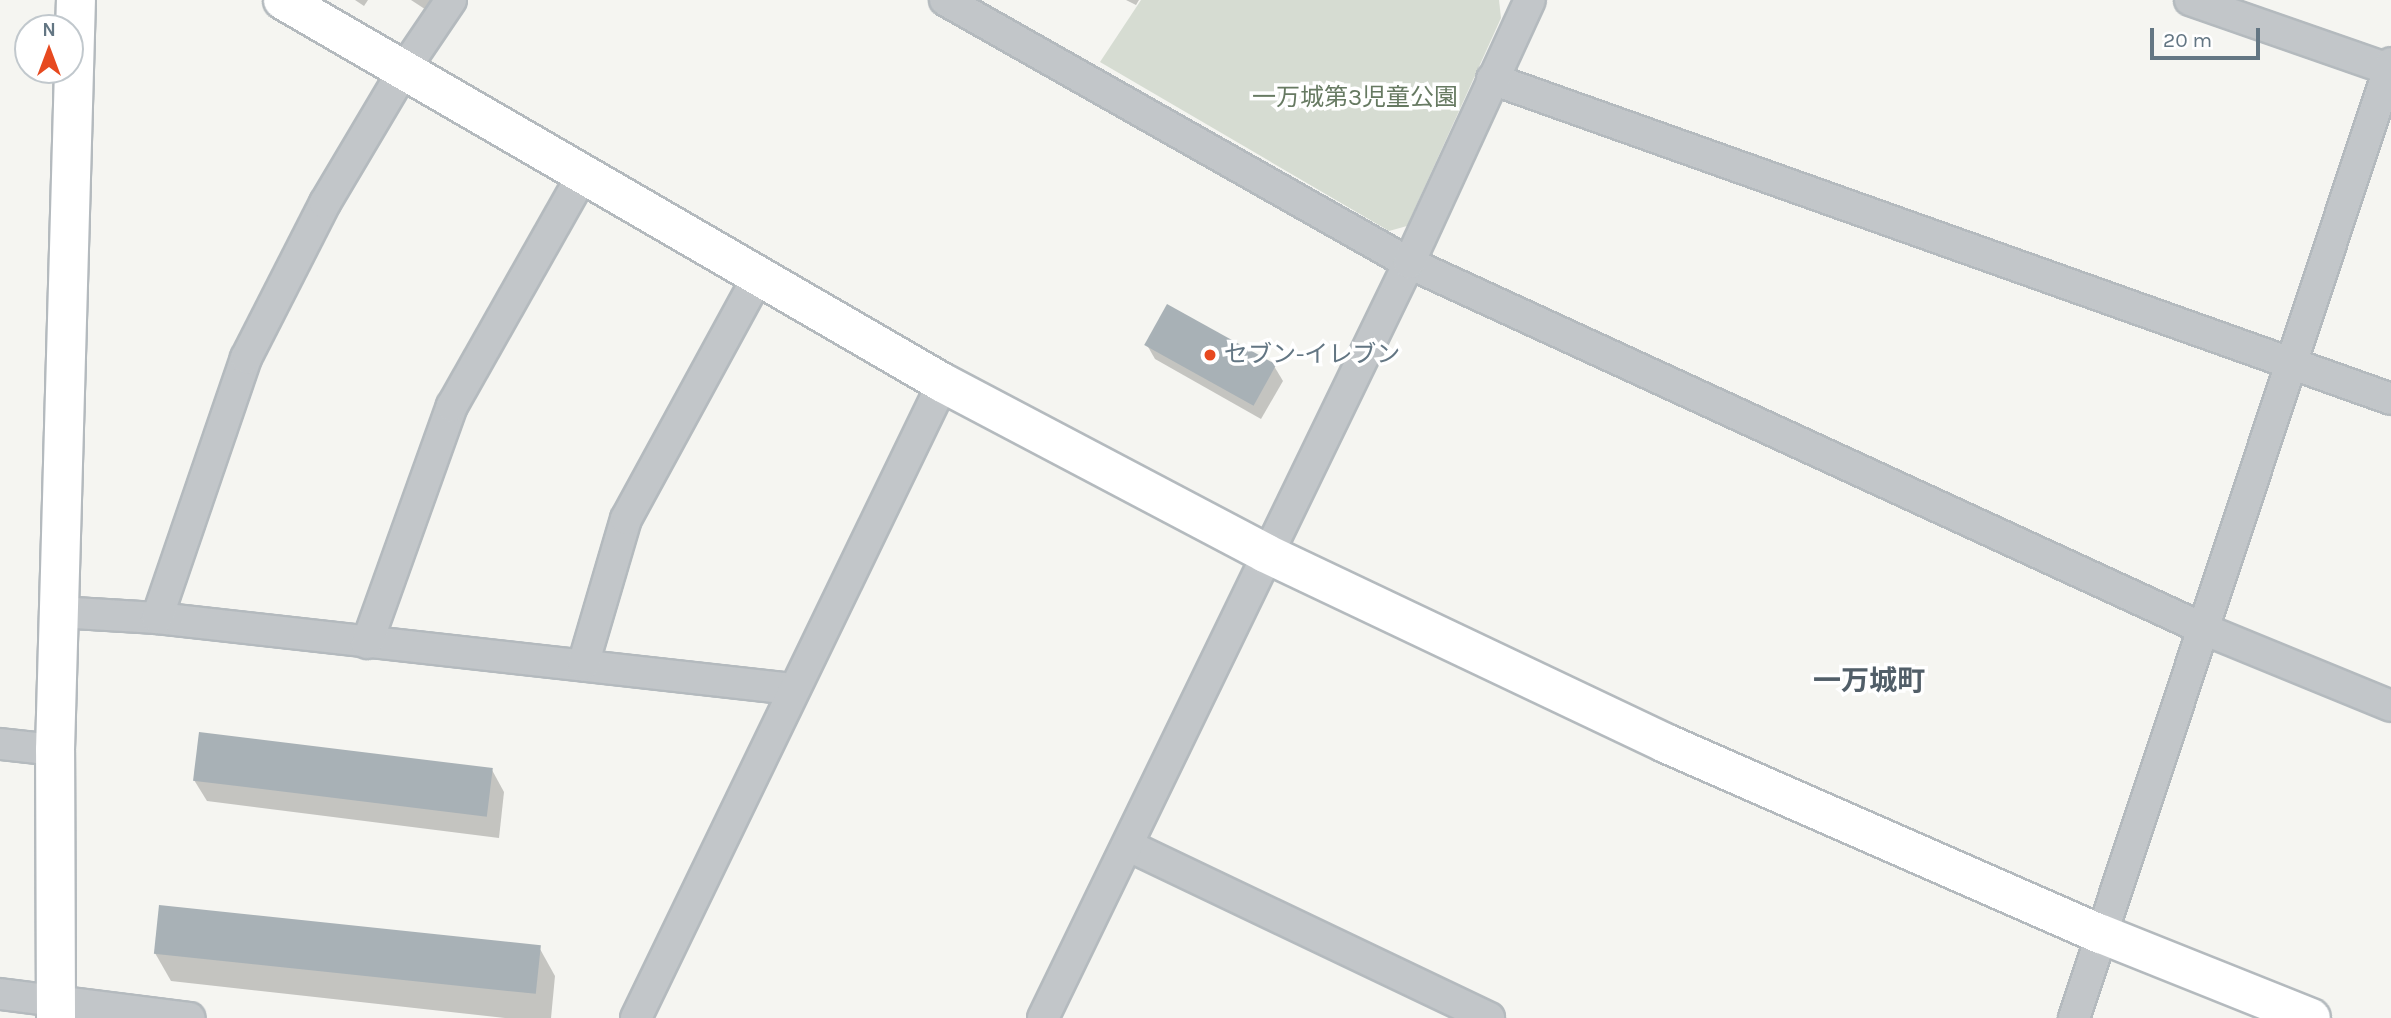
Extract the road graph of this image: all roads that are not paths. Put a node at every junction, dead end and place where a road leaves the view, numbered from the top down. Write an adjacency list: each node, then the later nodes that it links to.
1 (76, 0): 17 (street)
2 (283, 0): 7 (street)
3 (451, 0): 7 (street)
4 (945, 0): 11 (street)
5 (1530, 0): 9 (street)
6 (2190, 0): 8 (street)
7 (405, 68): 10 (street); 18 (street)
8 (2390, 68): 13 (street)
9 (1492, 79): 11 (street); 13 (street)
10 (582, 176): 12 (street); 20 (street)
11 (1409, 263): 16 (street); 19 (street)
12 (758, 277): 14 (street); 21 (street)
13 (2289, 362): 15 (street); 19 (street)
14 (943, 383): 16 (street); 22 (street)
15 (2391, 398)
16 (1265, 553): 26 (street); 27 (street)
17 (58, 612): 18 (street); 25 (street)
18 (157, 618): 20 (street)
19 (2206, 630): 23 (street); 27 (street)
20 (367, 643): 21 (street)
21 (583, 665): 22 (street)
22 (792, 689): 31 (street)
23 (2391, 706)
24 (0, 744): 25 (street)
25 (55, 750): 29 (street)
26 (1129, 846): 32 (street); 33 (street)
27 (2101, 934): 34 (street); 35 (street)
28 (0, 994): 29 (street)
29 (55, 1010): 30 (street)
30 (189, 1018)
31 (636, 1018)
32 (1043, 1018)
33 (1489, 1018)
34 (2074, 1018)
35 (2311, 1018)

